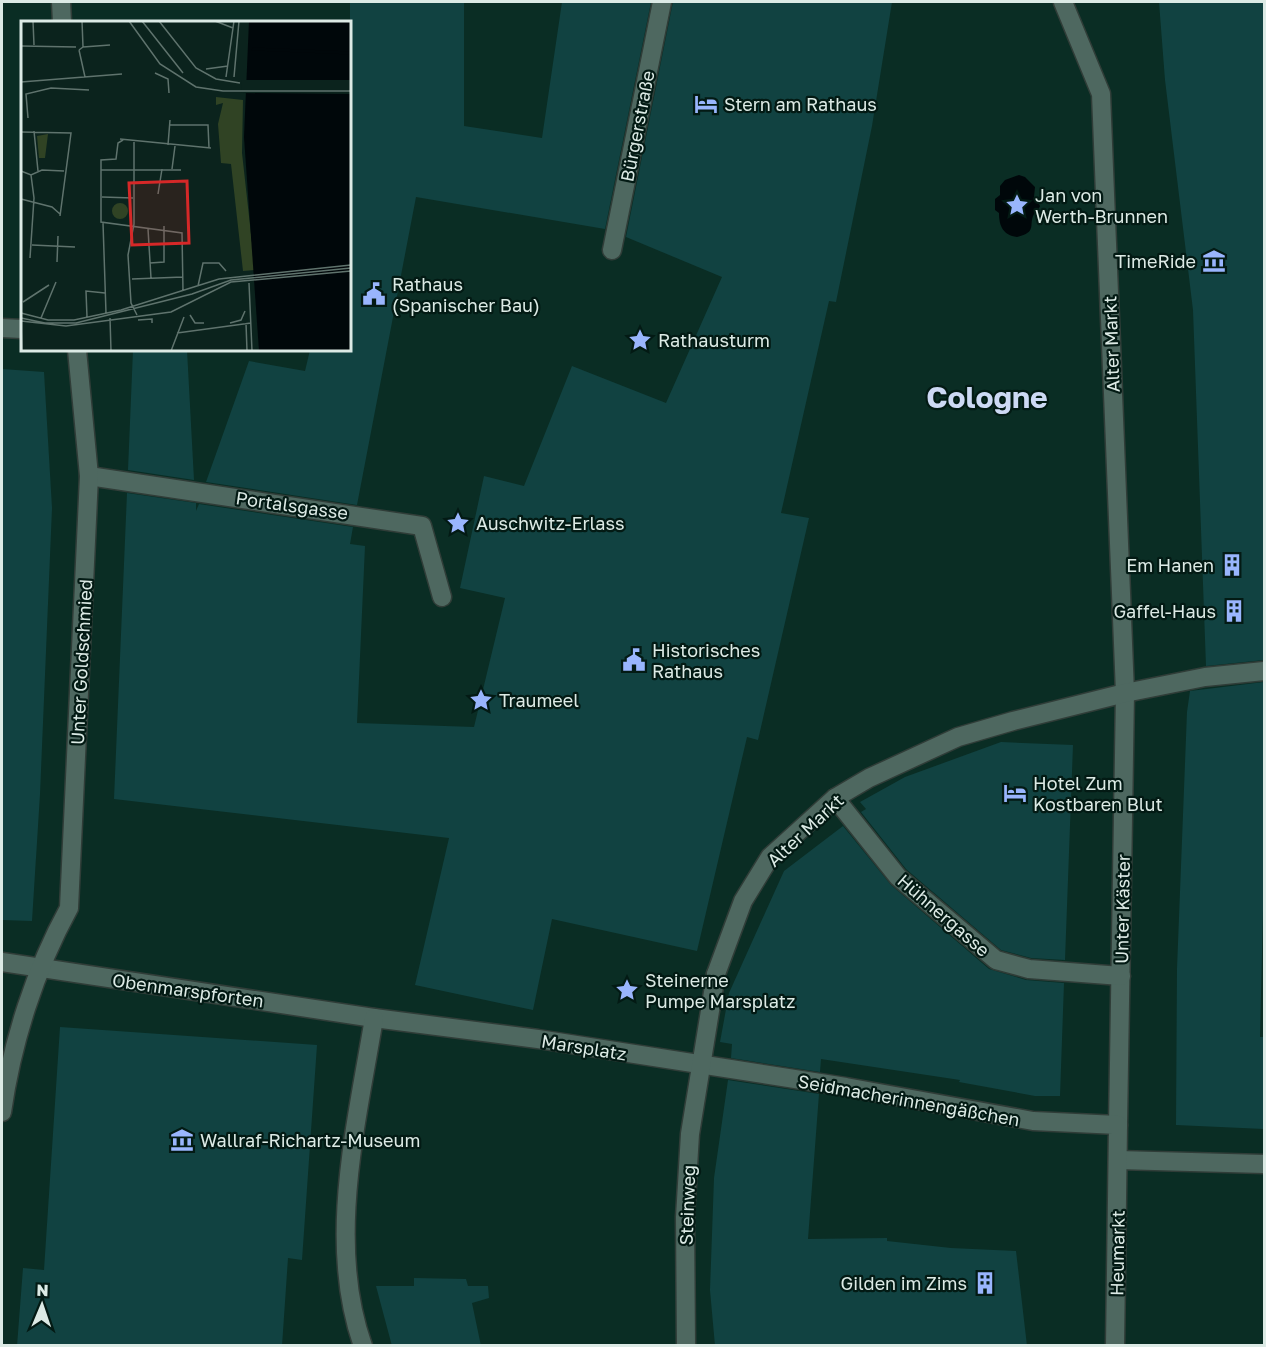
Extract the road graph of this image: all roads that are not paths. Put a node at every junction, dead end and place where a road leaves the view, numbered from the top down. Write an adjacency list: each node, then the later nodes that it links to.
1 (62, 2): 4 (street)
2 (662, 2): 5 (street, Bürgerstraße)
3 (1063, 2): 12 (street, Alter Markt)
4 (62, 21)
5 (612, 250)
6 (2, 327): 7 (street)
7 (21, 329)
8 (77, 351): 9 (street, Unter Goldschmied)
9 (90, 476): 10 (street, Portalsgasse); 15 (street, Unter Goldschmied)
10 (442, 597)
11 (1264, 671): 12 (street, Alter Markt)
12 (1125, 693): 13 (street, Alter Markt); 16 (street, Unter Käster)
13 (835, 798): 16 (street, Hühnergasse); 18 (street, Alter Markt)
14 (2, 962): 15 (street, Obenmarspforten)
15 (41, 969): 17 (street, Obenmarspforten); 19 (street, Unter Goldschmied)
16 (1121, 976): 20 (street, Unter Käster)
17 (374, 1018): 18 (street, Marsplatz); 23 (street)
18 (701, 1066): 20 (street, Seidmacherinnengäßchen); 24 (street, Steinweg)
19 (2, 1112)
20 (1119, 1125): 21 (street, Heumarkt)
21 (1118, 1160): 22 (street); 25 (street, Heumarkt)
22 (1264, 1164)
23 (363, 1346)
24 (686, 1346)
25 (1115, 1346)

